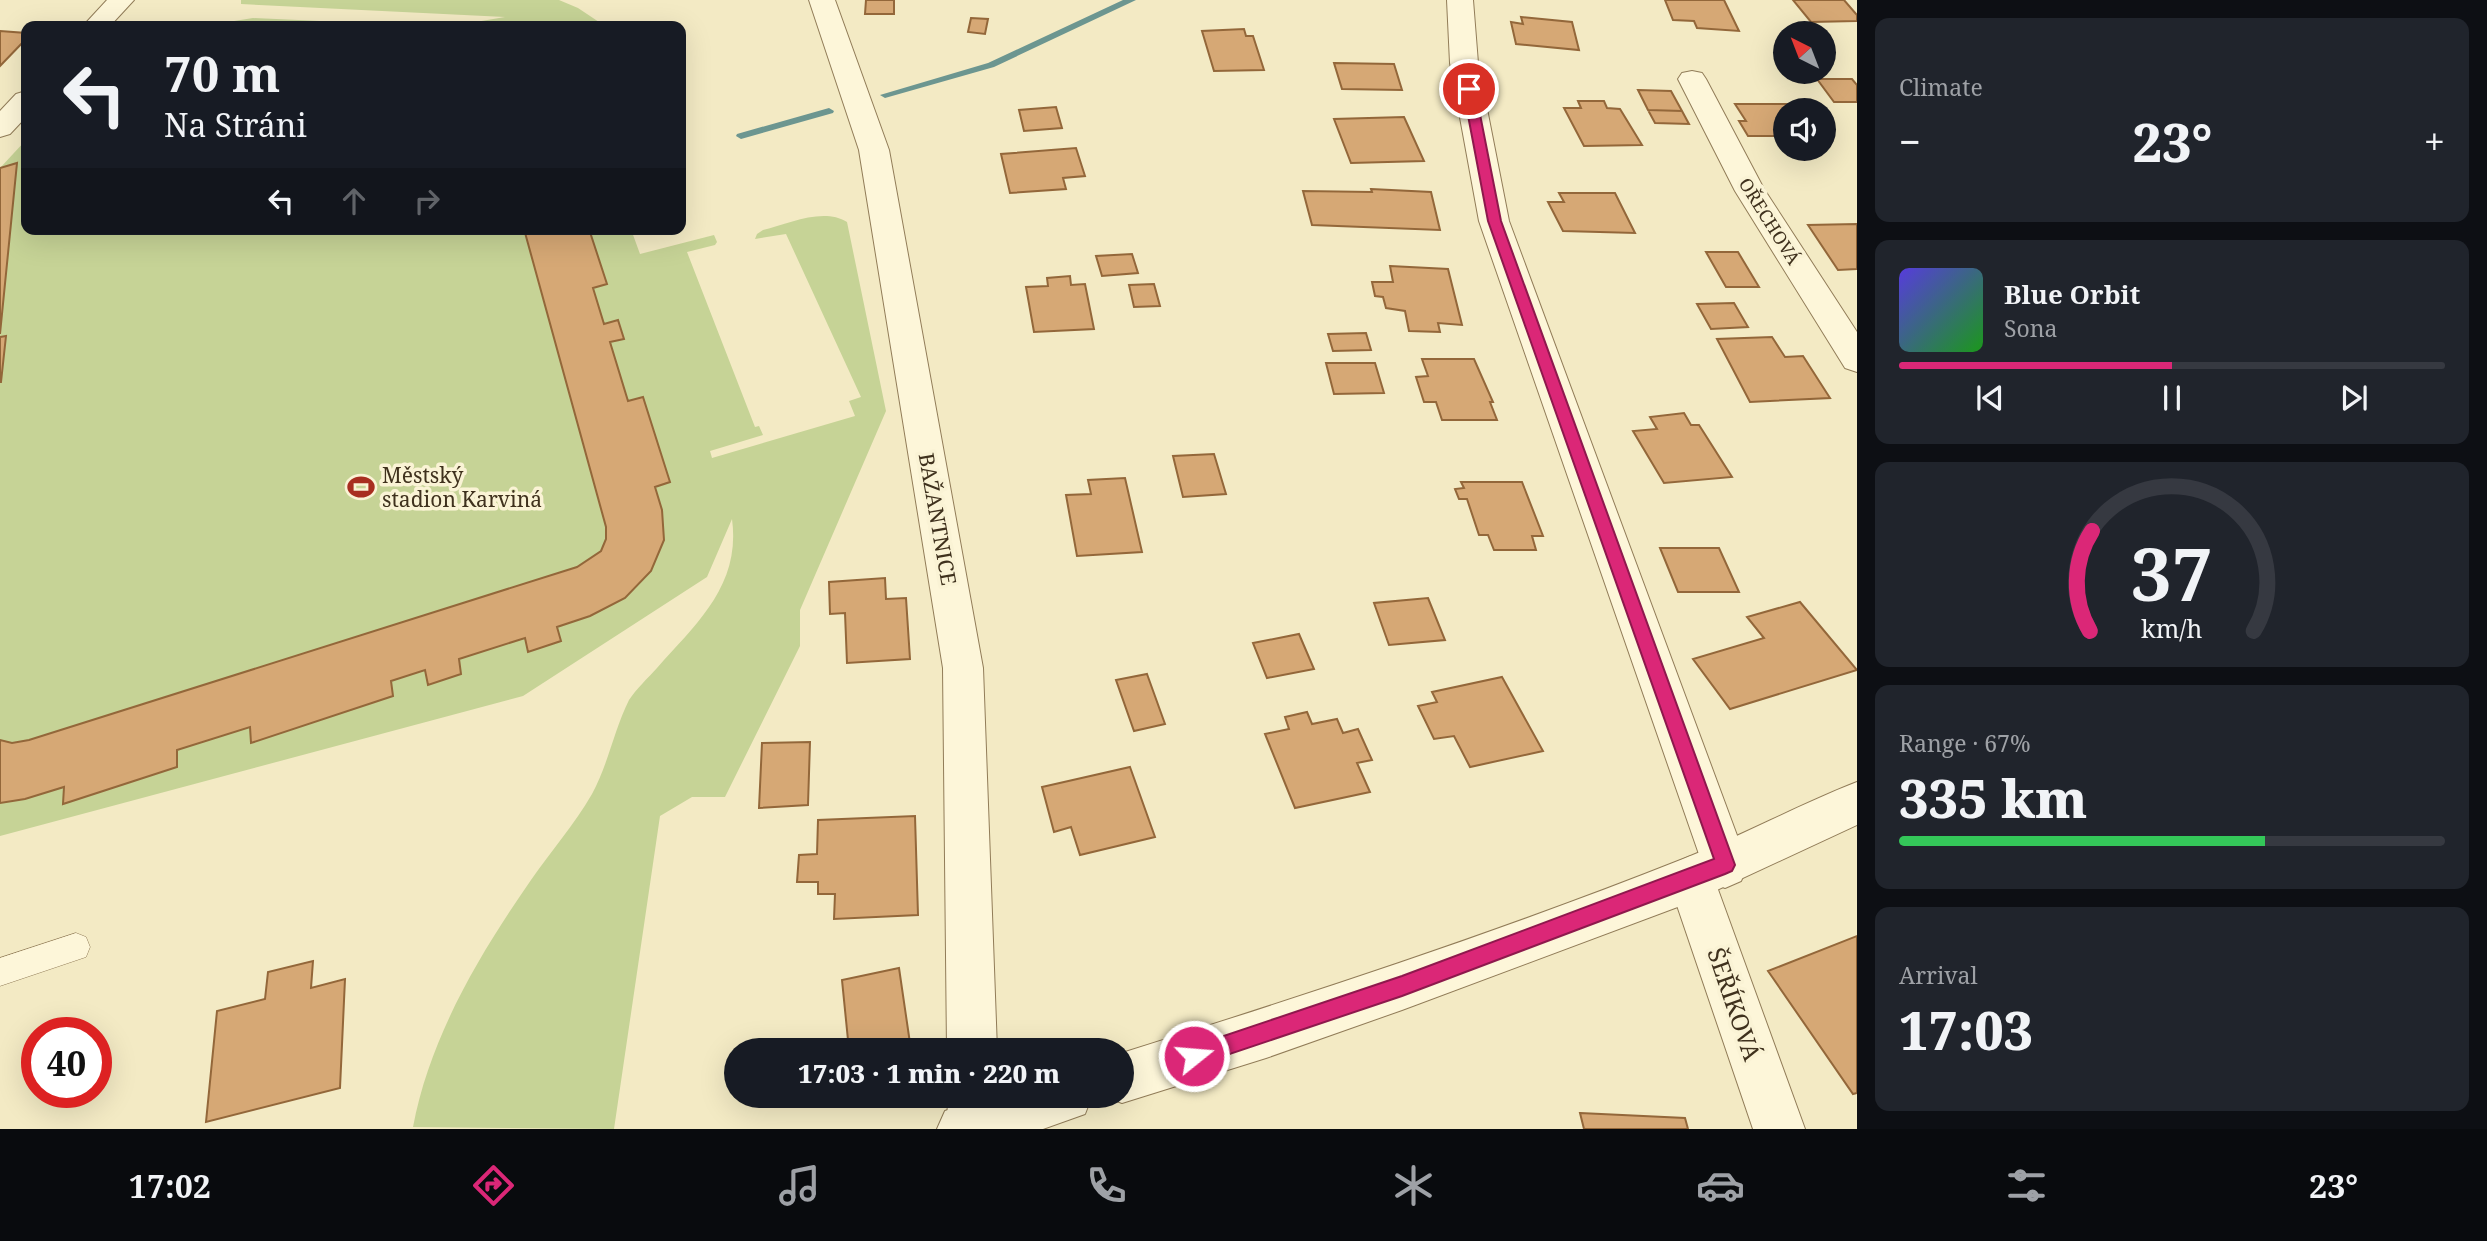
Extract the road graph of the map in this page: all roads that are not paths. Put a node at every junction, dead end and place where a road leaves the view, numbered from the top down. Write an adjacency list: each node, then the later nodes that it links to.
1 (121, 0): 4 (street)
2 (822, 0): 13 (street, BAŽANTNICE)
3 (1460, 0): 10 (street, ŠEŘÍKOVÁ)
4 (101, 21)
5 (1692, 79): 8 (street, OŘECHOVÁ)
6 (21, 105): 7 (street)
7 (0, 128)
8 (1857, 359)
9 (1857, 803): 10 (street)
10 (1708, 872): 14 (street); 17 (street, ŠEŘÍKOVÁ)
11 (76, 947): 12 (lane)
12 (0, 972)
13 (972, 1038)
14 (1134, 1074)
15 (1018, 1108): 16 (street)
16 (970, 1120)
17 (1779, 1129)

